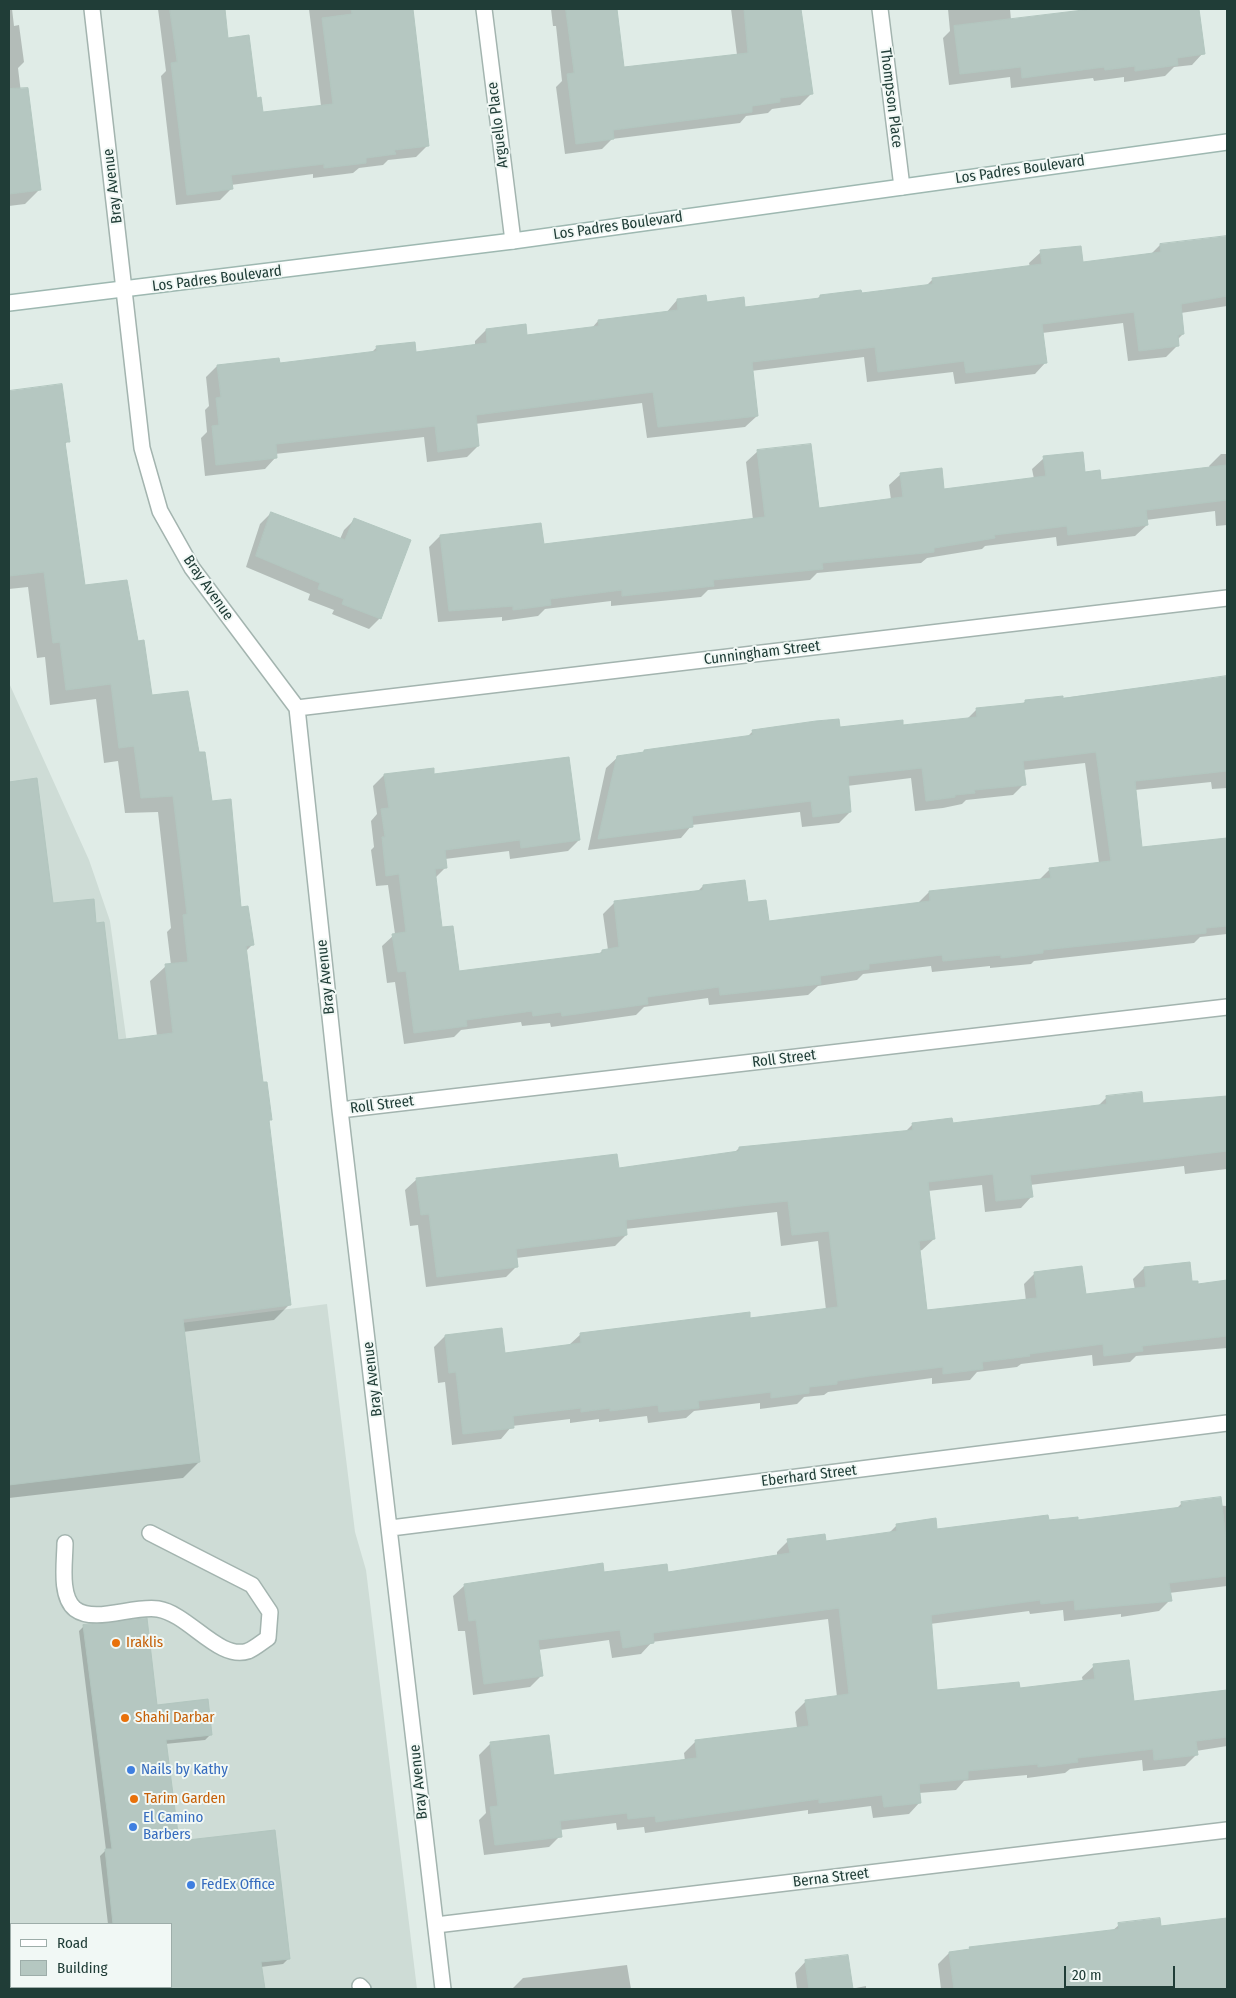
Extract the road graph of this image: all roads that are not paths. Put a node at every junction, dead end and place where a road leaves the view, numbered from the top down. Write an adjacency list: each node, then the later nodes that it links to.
1 (92, 9): 7 (street, Bray Avenue)
2 (484, 9): 6 (street, Arguello Place)
3 (880, 9): 5 (street, Thompson Place)
4 (1227, 142): 5 (street, Los Padres Boulevard)
5 (902, 187): 6 (street, Los Padres Boulevard)
6 (513, 241): 7 (street, Los Padres Boulevard)
7 (125, 290): 8 (street, Los Padres Boulevard); 10 (street, Bray Avenue)
8 (9, 304)
9 (1227, 598): 10 (street, Cunningham Street)
10 (297, 708): 12 (street, Bray Avenue)
11 (1227, 1007): 12 (street, Roll Street)
12 (340, 1110): 14 (street, Bray Avenue)
13 (1227, 1423): 14 (street, Eberhard Street)
14 (390, 1528): 18 (street, Bray Avenue)
15 (150, 1533): 16 (street)
16 (65, 1543)
17 (1227, 1830): 18 (street, Berna Street)
18 (436, 1925): 19 (street, Bray Avenue)
19 (443, 1989)

